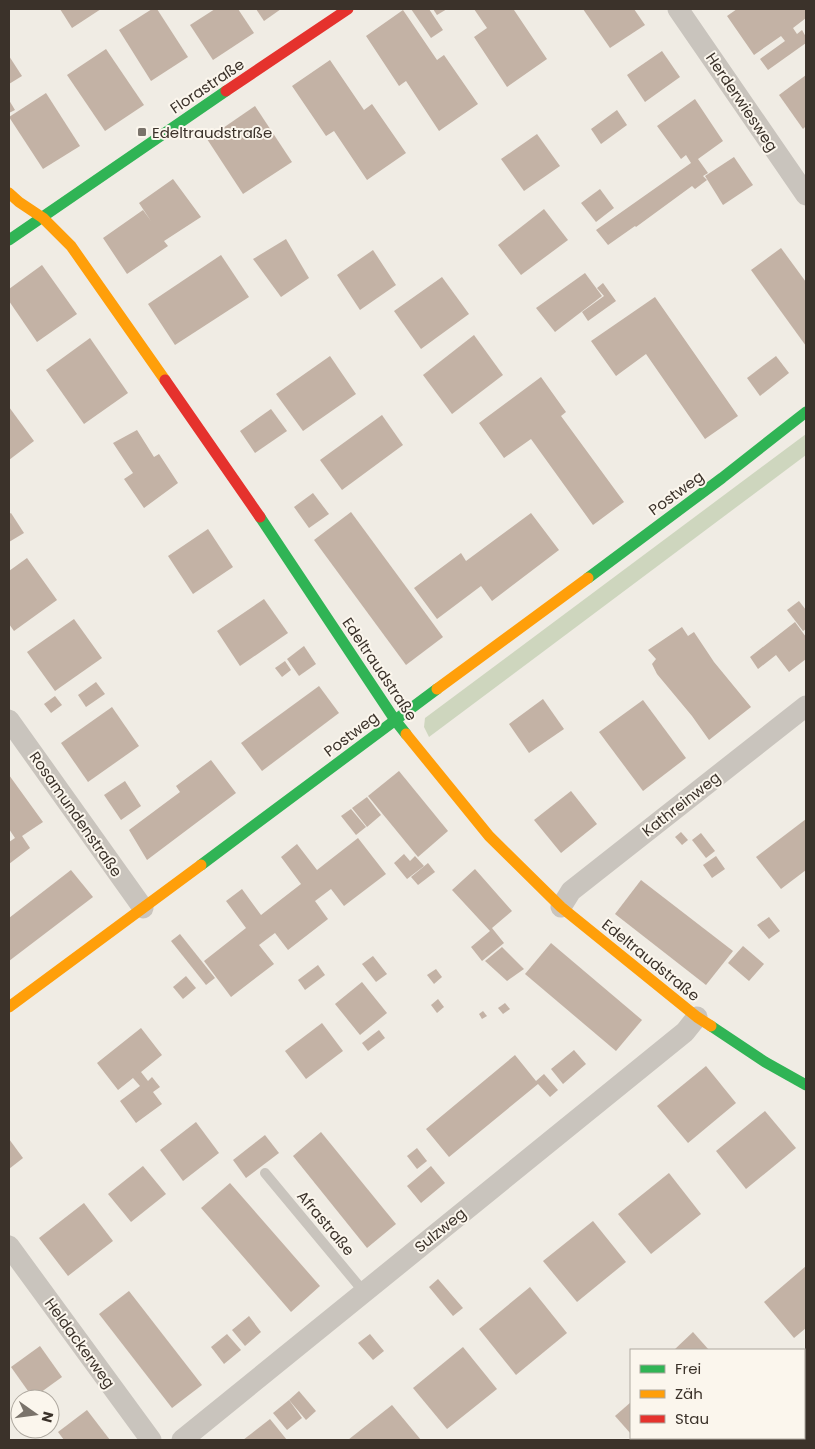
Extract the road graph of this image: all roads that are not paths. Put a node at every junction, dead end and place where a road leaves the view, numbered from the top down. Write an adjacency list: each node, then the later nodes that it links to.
1 (348, 9): 5 (street, Florastraße)
2 (678, 9): 4 (street, Herderwiesweg)
3 (9, 193): 5 (street, Edeltraudstraße)
4 (806, 196)
5 (43, 218): 6 (street, Florastraße); 10 (street, Edeltraudstraße)
6 (9, 240)
7 (806, 412): 10 (street, Postweg)
8 (806, 706): 11 (street, Kathreinweg)
9 (9, 720): 12 (street, Rosamundenstraße)
10 (395, 720): 11 (street, Edeltraudstraße); 12 (street, Postweg)
11 (561, 907): 14 (street, Edeltraudstraße)
12 (143, 908): 13 (street, Postweg)
13 (9, 1007)
14 (697, 1017): 15 (street, Edeltraudstraße); 18 (street, Sulzweg)
15 (806, 1086)
16 (265, 1174): 18 (lane, Afrastraße)
17 (9, 1246): 19 (street, Heldackerweg)
18 (364, 1292): 20 (street, Sulzweg)
19 (151, 1440)
20 (182, 1440)

